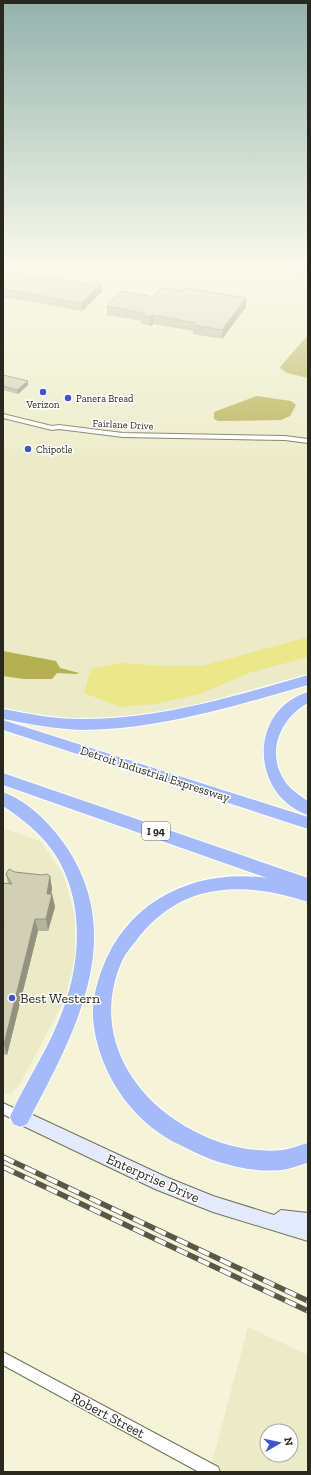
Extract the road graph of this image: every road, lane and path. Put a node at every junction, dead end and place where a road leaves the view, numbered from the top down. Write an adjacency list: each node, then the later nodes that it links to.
1 (3, 411): 3 (street, Fairlane Drive)
2 (3, 416): 3 (street, Fairlane Drive)
3 (59, 427): 4 (street, Fairlane Drive)
4 (187, 436): 5 (street, Fairlane Drive); 6 (street, Fairlane Drive)
5 (308, 436)
6 (308, 441)
7 (308, 680): 9 (highway)
8 (308, 697): 13 (highway)
9 (3, 714)
10 (3, 725): 14 (highway, Detroit Industrial Expressway)
11 (3, 779): 15 (highway, I 94)
12 (3, 798): 18 (highway)
13 (308, 809)
14 (308, 823)
15 (308, 886)
16 (308, 894): 19 (highway)
17 (3, 1108): 18 (street, Enterprise Drive)
18 (20, 1117): 20 (main road, Enterprise Drive)
19 (308, 1153)
20 (248, 1213): 21 (main road); 22 (main road, Enterprise Drive)
21 (308, 1221)
22 (308, 1233)
23 (3, 1358): 24 (street, Robert Street)
24 (213, 1472)

